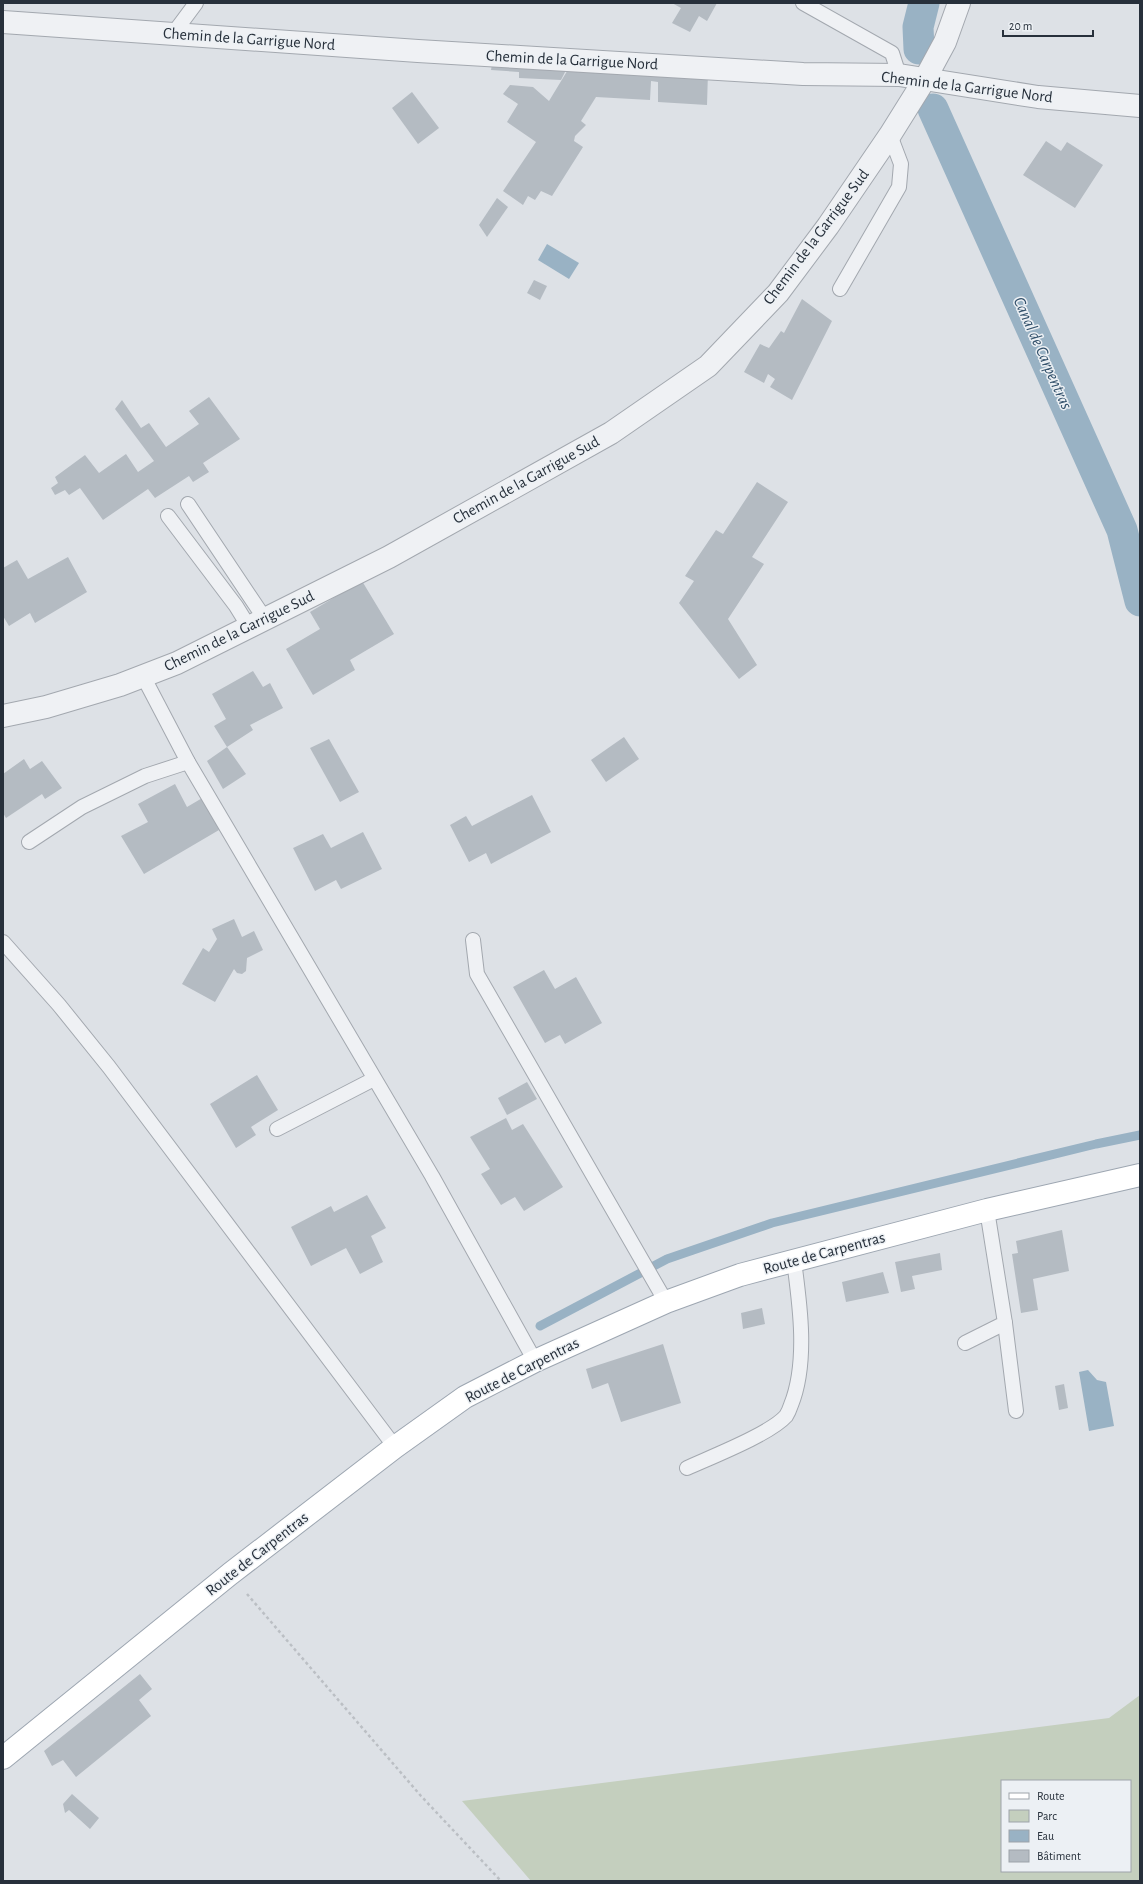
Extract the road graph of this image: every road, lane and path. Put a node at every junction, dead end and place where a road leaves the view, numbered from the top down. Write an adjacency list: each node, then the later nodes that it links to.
1 (196, 3): 5 (lane)
2 (803, 3): 6 (lane)
3 (959, 3): 7 (street, Chemin de la Garrigue Sud)
4 (3, 22): 5 (street, Chemin de la Garrigue Nord)
5 (173, 34): 6 (street, Chemin de la Garrigue Nord)
6 (899, 75): 7 (street, Chemin de la Garrigue Nord)
7 (925, 79): 8 (street, Chemin de la Garrigue Nord); 9 (street, Chemin de la Garrigue Sud)
8 (1140, 106)
9 (890, 135): 10 (lane); 13 (street, Chemin de la Garrigue Sud)
10 (840, 289)
11 (188, 504): 13 (lane)
12 (168, 516): 13 (lane)
13 (257, 623): 14 (street, Chemin de la Garrigue Sud)
14 (142, 676): 15 (street, Chemin de la Garrigue Sud); 16 (lane)
15 (3, 716)
16 (188, 762): 17 (lane); 20 (lane)
17 (29, 842)
18 (473, 940): 25 (lane)
19 (3, 942): 30 (lane)
20 (374, 1079): 21 (lane); 28 (lane)
21 (277, 1129)
22 (1140, 1175): 23 (main road, Route de Carpentras)
23 (987, 1210): 24 (main road, Route de Carpentras); 26 (lane)
24 (794, 1261): 25 (main road, Route de Carpentras); 31 (lane)
25 (666, 1302): 28 (main road, Route de Carpentras)
26 (1005, 1324): 27 (lane); 29 (lane)
27 (965, 1343)
28 (535, 1361): 30 (main road, Route de Carpentras)
29 (1016, 1411)
30 (395, 1447): 32 (main road, Route de Carpentras)
31 (687, 1468)
32 (230, 1574): 33 (main road, Route de Carpentras); 34 (path)
33 (3, 1758)
34 (501, 1881)

